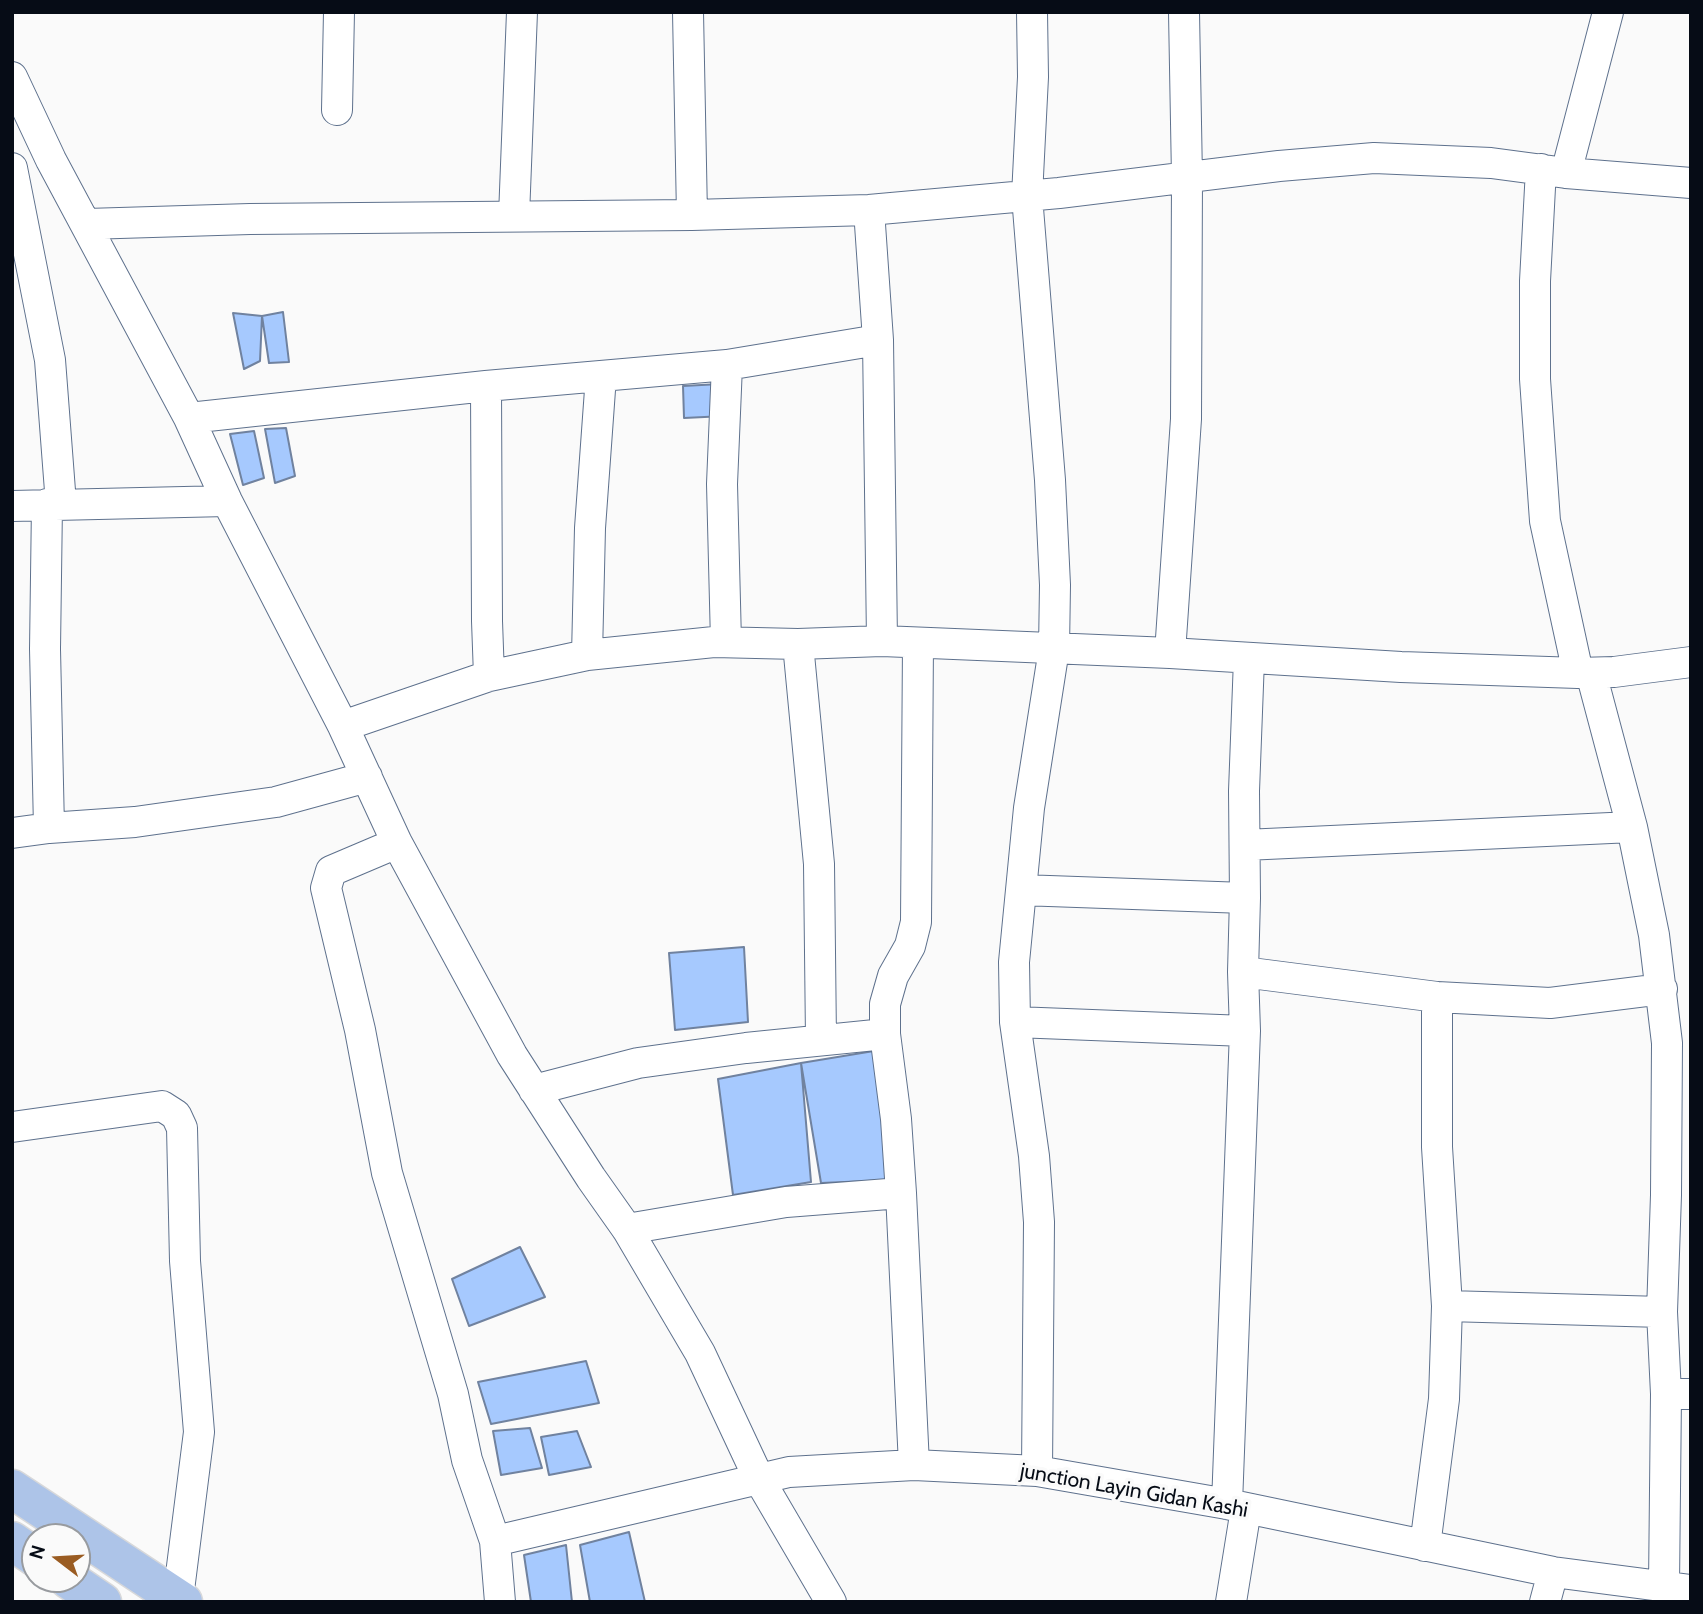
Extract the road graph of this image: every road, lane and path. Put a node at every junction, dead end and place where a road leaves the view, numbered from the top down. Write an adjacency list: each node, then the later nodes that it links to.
1 (339, 12): 8 (street)
2 (522, 12): 17 (street)
3 (688, 12): 16 (street)
4 (1032, 12): 14 (street)
5 (1184, 12): 12 (street)
6 (1608, 12): 11 (street)
7 (12, 76): 9 (street)
8 (337, 110)
9 (51, 160): 10 (street); 18 (street)
10 (12, 167): 25 (street)
11 (1553, 171): 12 (street); 13 (street); 36 (street)
12 (1188, 178): 14 (street); 32 (street)
13 (1691, 183)
14 (1027, 196): 15 (street); 31 (street)
15 (869, 211): 16 (street); 19 (street)
16 (692, 215): 17 (street)
17 (514, 216): 18 (street)
18 (87, 224): 23 (street)
19 (878, 340): 20 (street); 27 (street)
20 (727, 365): 21 (street); 28 (street)
21 (601, 376): 22 (street); 33 (street)
22 (486, 386): 23 (street); 37 (street)
23 (189, 418): 24 (street)
24 (227, 501): 25 (street); 38 (street)
25 (54, 504): 26 (street); 41 (street)
26 (12, 506)
27 (883, 641): 29 (street); 30 (street)
28 (726, 642): 30 (street); 33 (street)
29 (918, 643): 31 (street); 52 (street)
30 (798, 644): 53 (street)
31 (1054, 649): 32 (street); 45 (street)
32 (1170, 653): 34 (street)
33 (587, 655): 37 (street)
34 (1249, 659): 36 (street); 44 (street)
35 (1691, 662): 36 (street)
36 (1585, 673): 40 (street)
37 (489, 676): 38 (street)
38 (343, 726): 39 (street)
39 (367, 777): 41 (street); 43 (street)
40 (1632, 827): 44 (street); 48 (street)
41 (49, 828): 42 (street)
42 (12, 833)
43 (397, 843): 55 (street); 68 (street)
44 (1245, 845): 46 (street)
45 (1021, 890): 46 (street); 50 (street)
46 (1245, 898): 47 (street)
47 (1243, 972): 49 (street); 51 (street)
48 (1662, 989): 49 (street); 54 (street)
49 (1437, 997): 60 (street)
50 (1015, 1022): 51 (street); 64 (street)
51 (1245, 1031): 67 (street)
52 (885, 1034): 53 (street); 57 (street)
53 (821, 1040): 55 (street)
54 (1679, 1049): 58 (street)
55 (534, 1090): 59 (street)
56 (12, 1127): 72 (street)
57 (901, 1194): 59 (street); 63 (street)
58 (1678, 1218): 61 (street)
59 (627, 1229): 65 (street)
60 (1447, 1306): 61 (street); 69 (street)
61 (1662, 1312): 62 (street)
62 (1678, 1394): 71 (street)
63 (914, 1465): 64 (street, junction Layin Gidan Kashi); 65 (street, junction Layin Gidan Kashi)
64 (1037, 1471): 67 (street, junction Layin Gidan Kashi)
65 (759, 1479): 68 (street, junction Layin Gidan Kashi); 74 (street)
66 (12, 1489): 72 (main road)
67 (1237, 1506): 69 (street, junction Layin Gidan Kashi); 75 (street)
68 (495, 1541): 73 (street)
69 (1425, 1546): 70 (street, junction Layin Gidan Kashi)
70 (1553, 1572): 71 (street, junction Layin Gidan Kashi); 76 (street)
71 (1677, 1588)
72 (181, 1600)
73 (500, 1602)
74 (831, 1602)
75 (1231, 1602)
76 (1545, 1602)

